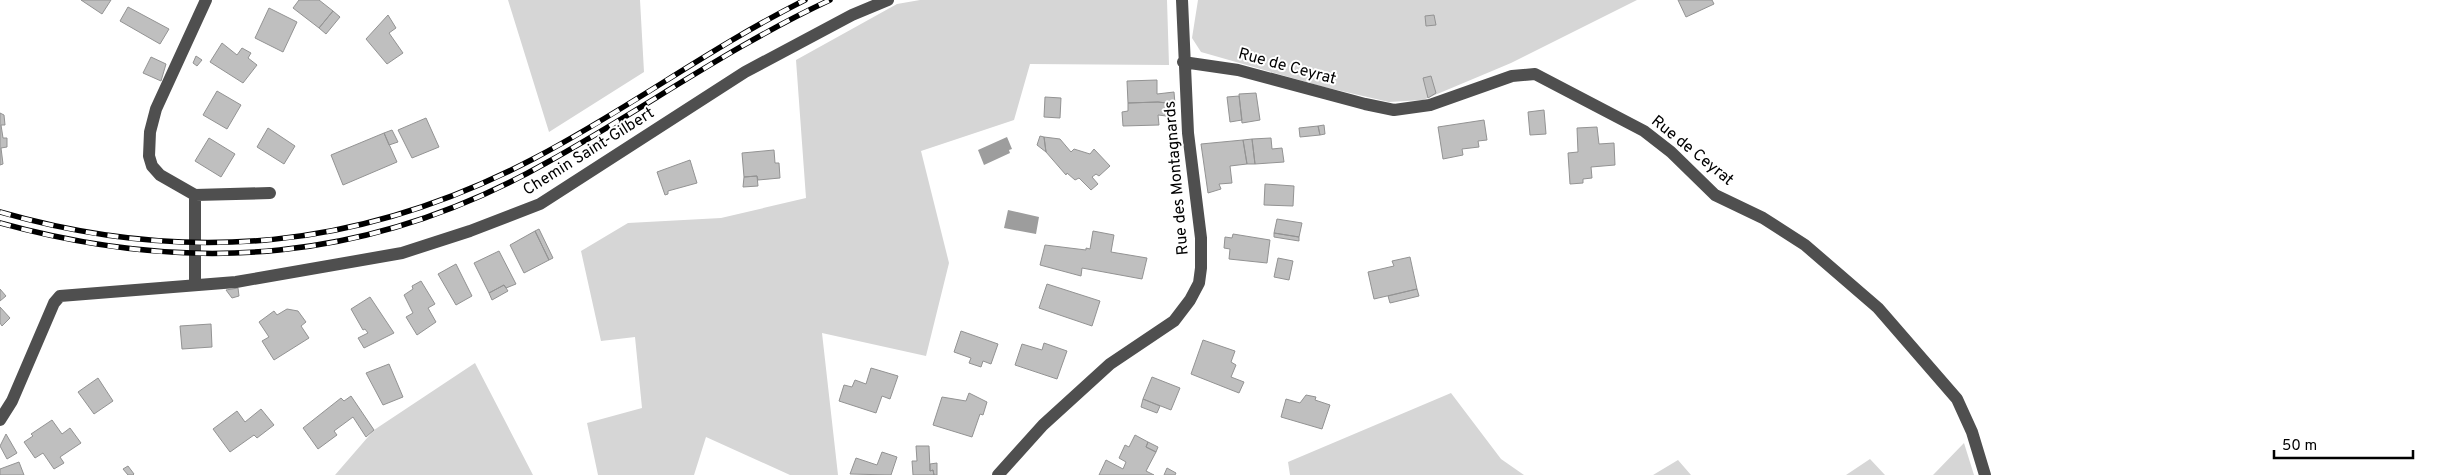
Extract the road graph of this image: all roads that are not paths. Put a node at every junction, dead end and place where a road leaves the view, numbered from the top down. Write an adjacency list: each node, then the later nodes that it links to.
1 (206, 0): 6 (street)
2 (888, 0): 7 (street, Chemin Saint-Gilbert)
3 (1182, 0): 4 (street, Rue des Montagnards)
4 (1183, 62): 9 (street, Rue des Montagnards); 10 (street, Rue de Ceyrat)
5 (270, 193): 6 (street)
6 (195, 195): 7 (street)
7 (195, 285): 8 (street, Chemin Saint-Gilbert)
8 (0, 420)
9 (998, 475)
10 (1985, 475)

